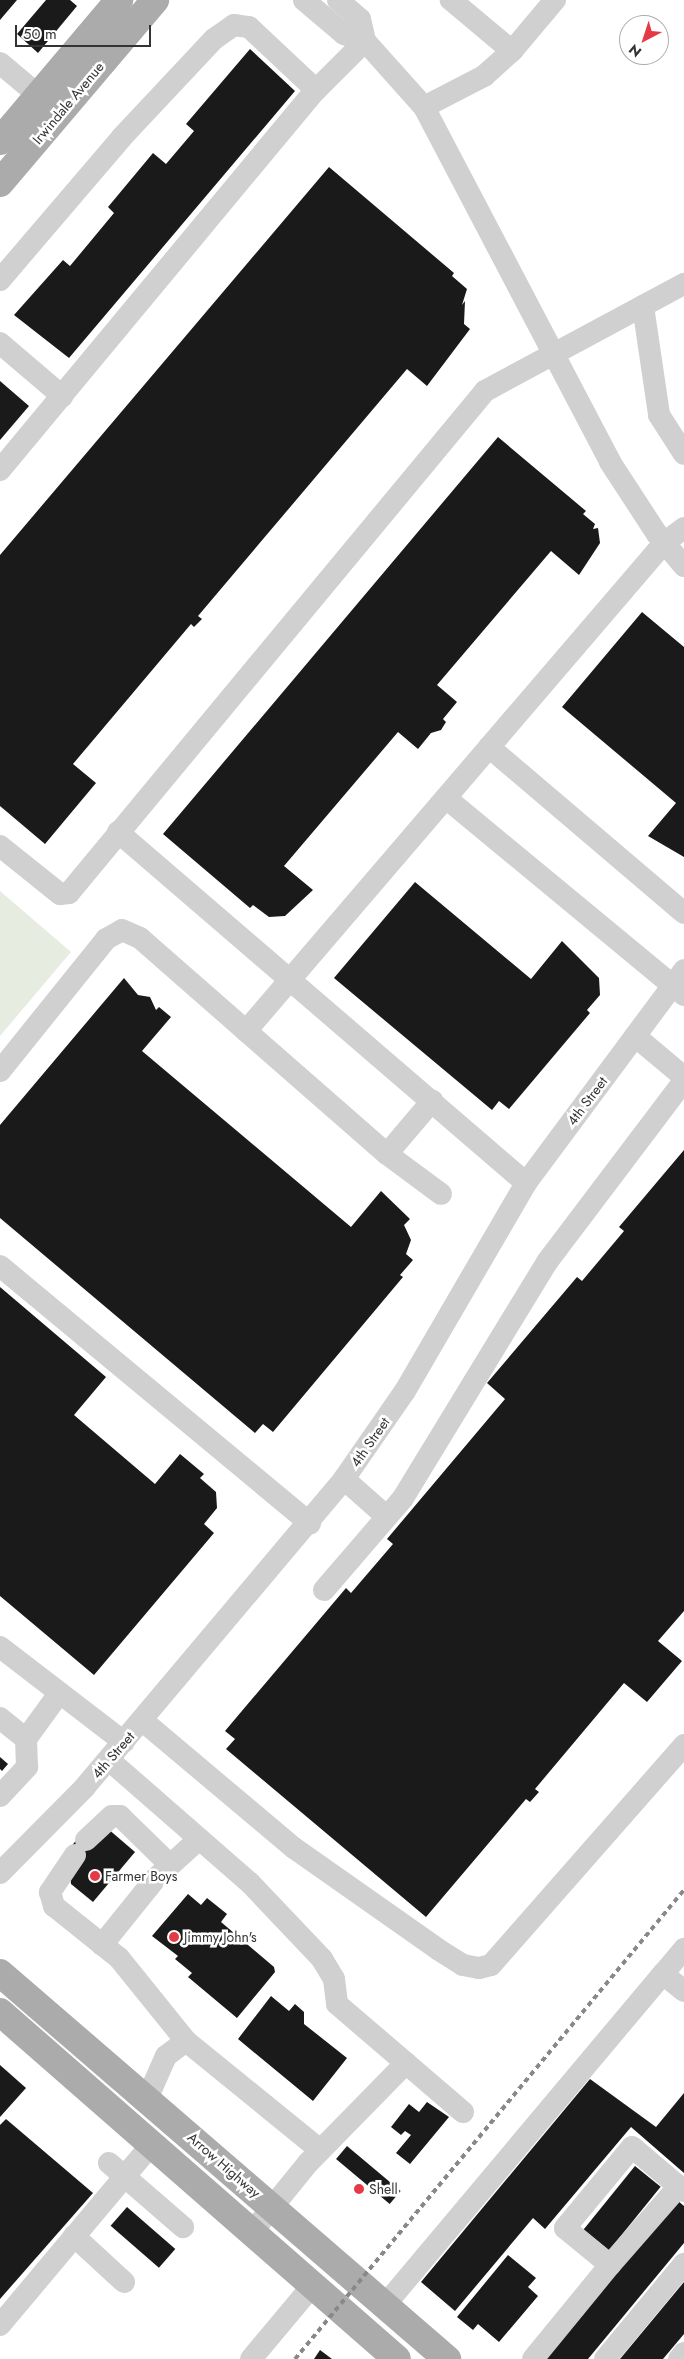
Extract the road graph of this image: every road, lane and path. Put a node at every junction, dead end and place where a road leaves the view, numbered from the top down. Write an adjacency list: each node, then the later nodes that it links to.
1 (119, 0): 11 (main road, Irwindale Avenue)
2 (154, 0): 13 (main road, Irwindale Avenue)
3 (304, 0): 7 (street)
4 (338, 0): 7 (street)
5 (451, 0): 8 (street)
6 (555, 0): 8 (street)
7 (365, 40): 10 (street); 12 (street)
8 (512, 51): 12 (street)
9 (0, 63): 11 (street)
10 (316, 90): 16 (street); 21 (street)
11 (40, 96): 13 (street); 14 (main road, Irwindale Avenue)
12 (424, 107): 20 (street)
13 (60, 114): 15 (main road, Irwindale Avenue)
14 (0, 141)
15 (0, 183)
16 (0, 280)
17 (684, 284): 18 (street)
18 (642, 306): 20 (street); 22 (street)
19 (0, 343): 21 (street)
20 (554, 351): 25 (street); 29 (street)
21 (62, 396): 23 (street)
22 (684, 454)
23 (0, 470)
24 (684, 528): 25 (street)
25 (664, 543): 26 (street); 27 (street)
26 (684, 566)
27 (489, 747): 28 (street); 31 (street)
28 (446, 798): 32 (street); 33 (street)
29 (118, 832): 30 (street); 32 (street)
30 (0, 846)
31 (684, 912)
32 (290, 980): 34 (street); 39 (street)
33 (680, 983): 35 (street, 4th Street)
34 (246, 1031): 36 (street); 40 (street)
35 (635, 1036): 37 (street); 41 (street, 4th Street)
36 (0, 1071)
37 (684, 1077)
38 (684, 1081): 45 (street)
39 (432, 1101): 40 (street); 41 (street)
40 (387, 1154): 42 (street)
41 (526, 1182): 44 (street, 4th Street)
42 (440, 1194)
43 (0, 1266): 46 (street)
44 (344, 1479): 45 (street); 46 (street, 4th Street)
45 (387, 1517): 47 (street)
46 (310, 1523): 51 (street, 4th Street)
47 (324, 1590)
48 (0, 1647): 49 (street)
49 (58, 1695): 52 (street); 53 (street)
50 (0, 1718): 52 (street)
51 (143, 1720): 53 (street, 4th Street); 54 (street)
52 (26, 1739): 56 (street)
53 (124, 1742): 55 (street, 4th Street)
54 (684, 1745)
55 (109, 1760): 57 (street); 59 (street, 4th Street)
56 (0, 1796)
57 (199, 1839): 58 (street); 67 (street)
58 (170, 1866): 60 (street); 60 (street)
59 (0, 1873)
60 (102, 1945): 66 (street)
61 (684, 1949): 63 (street)
62 (0, 1973): 68 (main road, Arrow Highway)
63 (663, 1974): 64 (street); 82 (street)
64 (684, 1991)
65 (0, 2012): 70 (main road)
66 (186, 2041): 68 (street); 71 (street)
67 (406, 2063): 69 (street); 71 (street)
68 (147, 2099): 74 (main road, Arrow Highway)
69 (463, 2112)
70 (151, 2145): 72 (street); 76 (main road)
71 (320, 2150): 74 (street)
72 (116, 2170): 75 (street); 77 (street)
73 (681, 2188): 79 (street); 79 (street)
74 (271, 2206): 76 (street); 82 (main road, Arrow Highway)
75 (183, 2228)
76 (252, 2232): 81 (main road)
77 (74, 2236): 80 (street); 83 (street)
78 (684, 2264): 89 (street)
79 (610, 2265): 88 (street)
80 (124, 2282)
81 (312, 2286): 85 (street); 86 (main road)
82 (386, 2305): 87 (main road, Arrow Highway)
83 (0, 2325)
84 (684, 2353): 90 (street)
85 (251, 2359)
86 (397, 2359)
87 (447, 2359)
88 (533, 2359)
89 (605, 2359)
90 (679, 2359)

